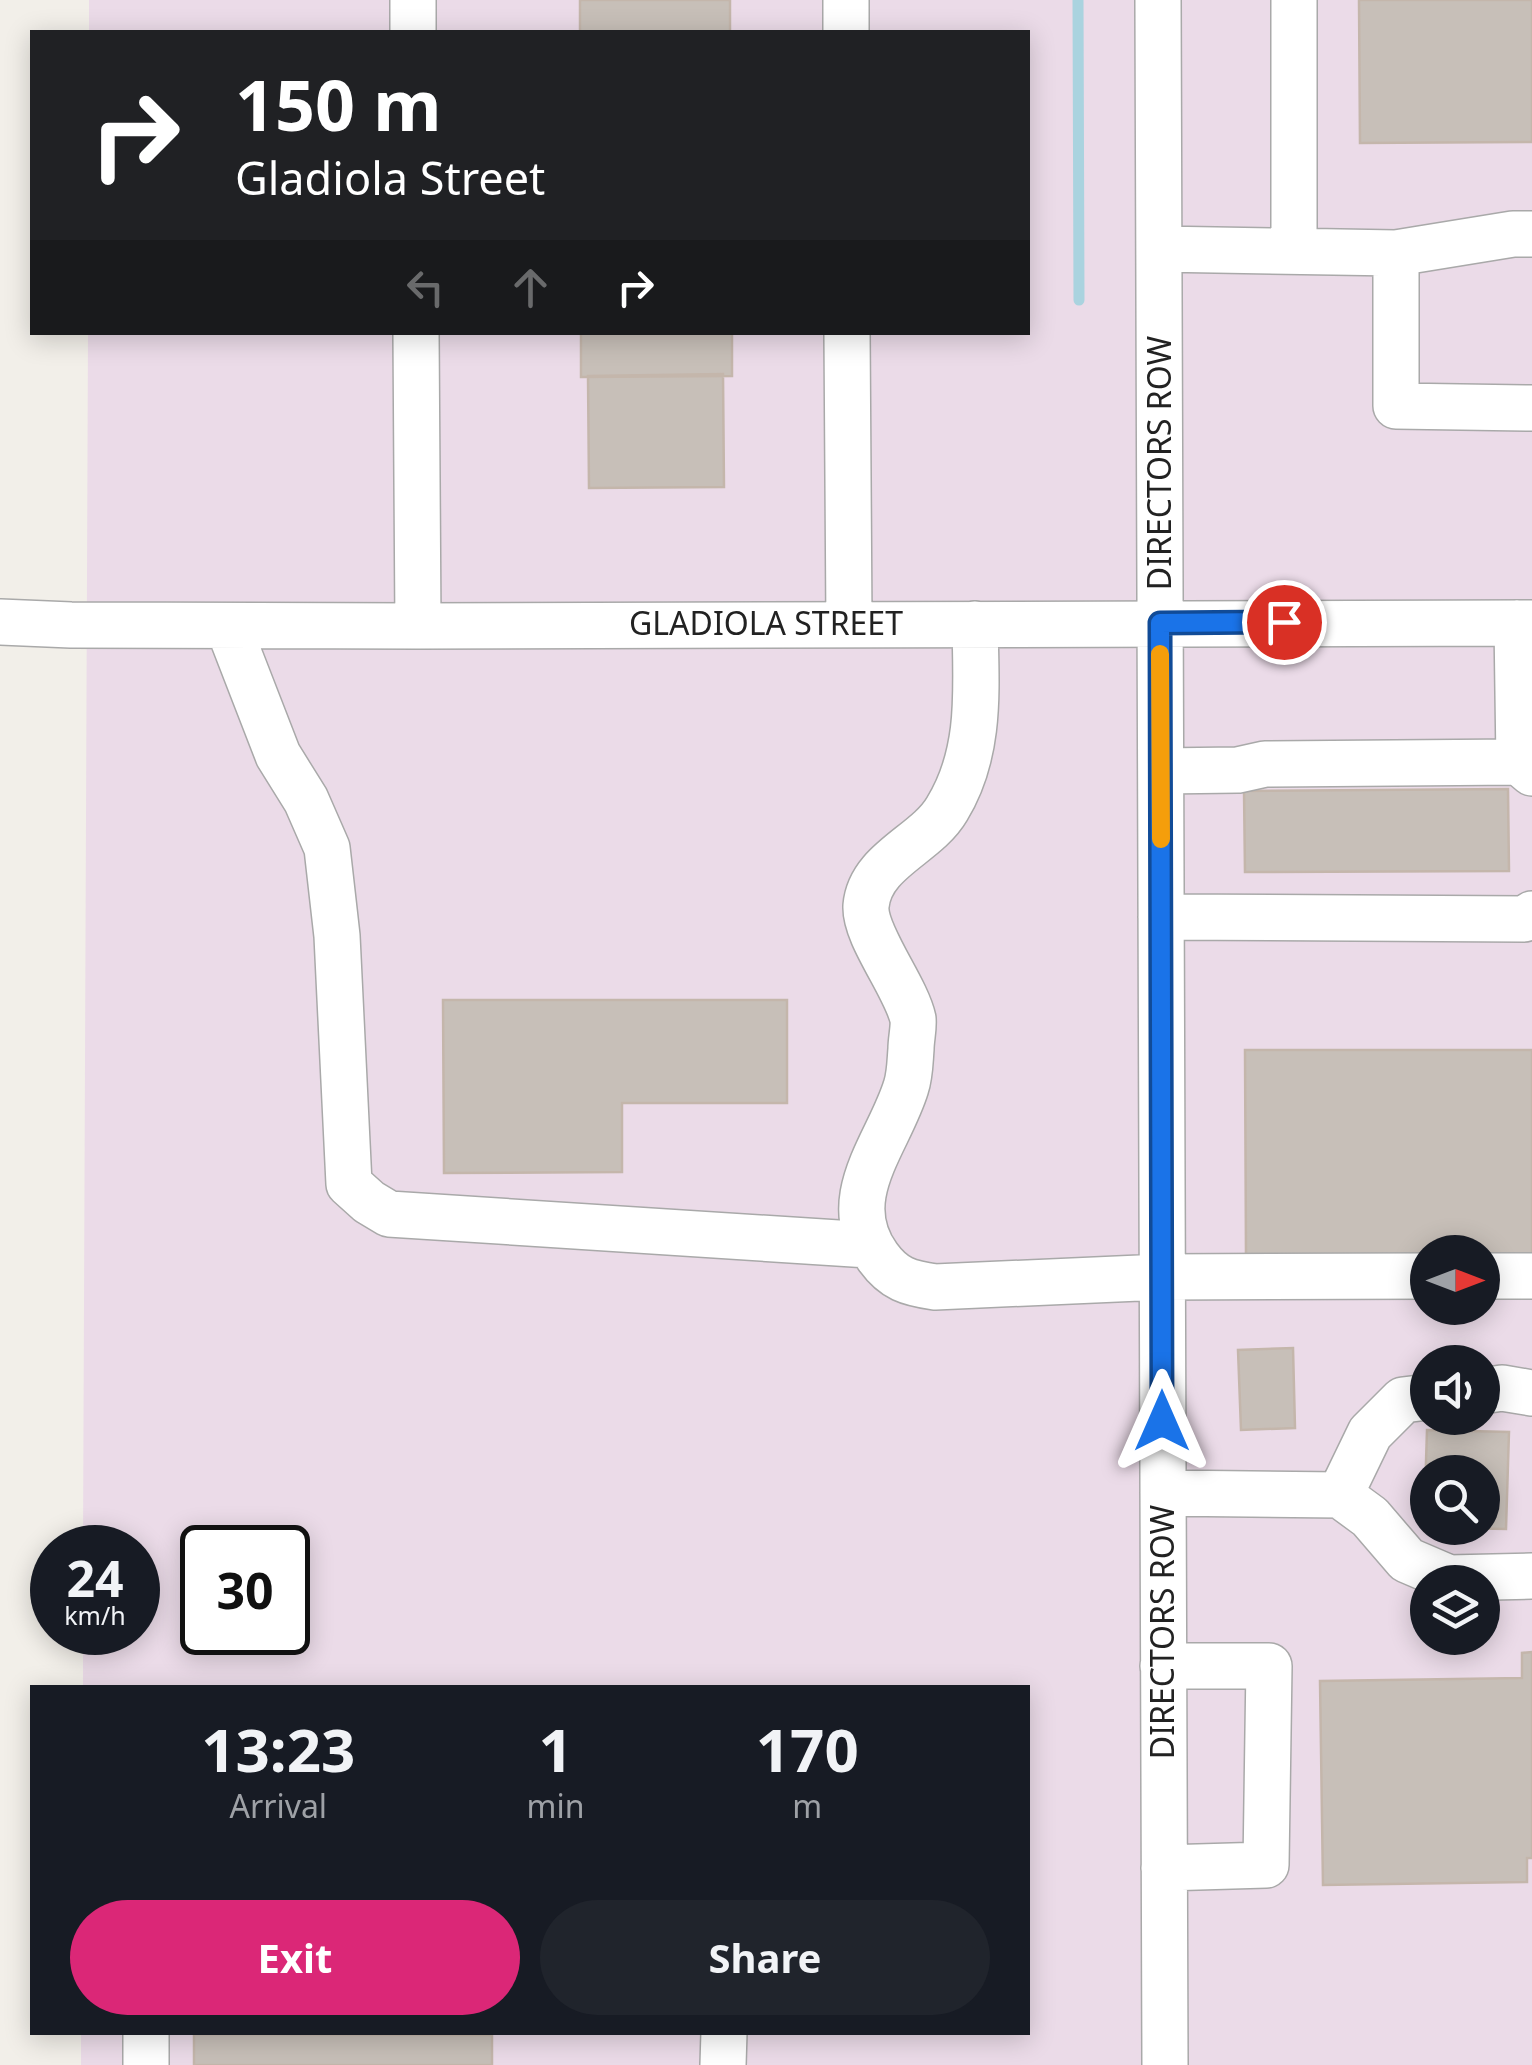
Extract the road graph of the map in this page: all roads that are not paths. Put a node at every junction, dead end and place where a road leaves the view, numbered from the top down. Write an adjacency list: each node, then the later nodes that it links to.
1 (413, 0): 5 (street)
2 (846, 0): 6 (street)
3 (1158, 0): 8 (street, DIRECTORS ROW)
4 (1294, 0): 9 (street)
5 (413, 30)
6 (846, 30)
7 (1532, 234): 10 (street)
8 (1159, 249): 9 (street); 16 (street, DIRECTORS ROW)
9 (1294, 252): 10 (street)
10 (1396, 253): 13 (street)
11 (416, 335): 20 (street)
12 (848, 335): 15 (street)
13 (1532, 408)
14 (0, 622): 19 (street, GLADIOLA STREET)
15 (849, 623): 18 (street, GLADIOLA STREET); 20 (street, GLADIOLA STREET)
16 (1160, 623): 17 (street, GLADIOLA STREET); 18 (street, GLADIOLA STREET); 22 (street, DIRECTORS ROW)
17 (1524, 623): 21 (street)
18 (975, 624): 25 (street)
19 (228, 626): 20 (street, GLADIOLA STREET); 25 (street)
20 (418, 626)
21 (1525, 767): 22 (street)
22 (1161, 772): 24 (street, DIRECTORS ROW)
23 (1532, 914): 24 (street)
24 (1161, 917): 29 (street, DIRECTORS ROW)
25 (869, 1244): 29 (street)
26 (1410, 1276): 29 (street)
27 (1500, 1276): 28 (street)
28 (1532, 1276)
29 (1162, 1277): 33 (street, DIRECTORS ROW)
30 (1500, 1388): 31 (street)
31 (1532, 1393)
32 (1410, 1399): 34 (street)
33 (1163, 1493): 34 (street); 36 (street, DIRECTORS ROW)
34 (1340, 1495): 35 (street)
35 (1532, 1576)
36 (1163, 1666): 37 (street, DIRECTORS ROW); 37 (street)
37 (1164, 1868): 42 (street, DIRECTORS ROW)
38 (146, 2035): 40 (street)
39 (724, 2035): 41 (street)
40 (146, 2065)
41 (723, 2065)
42 (1165, 2065)

